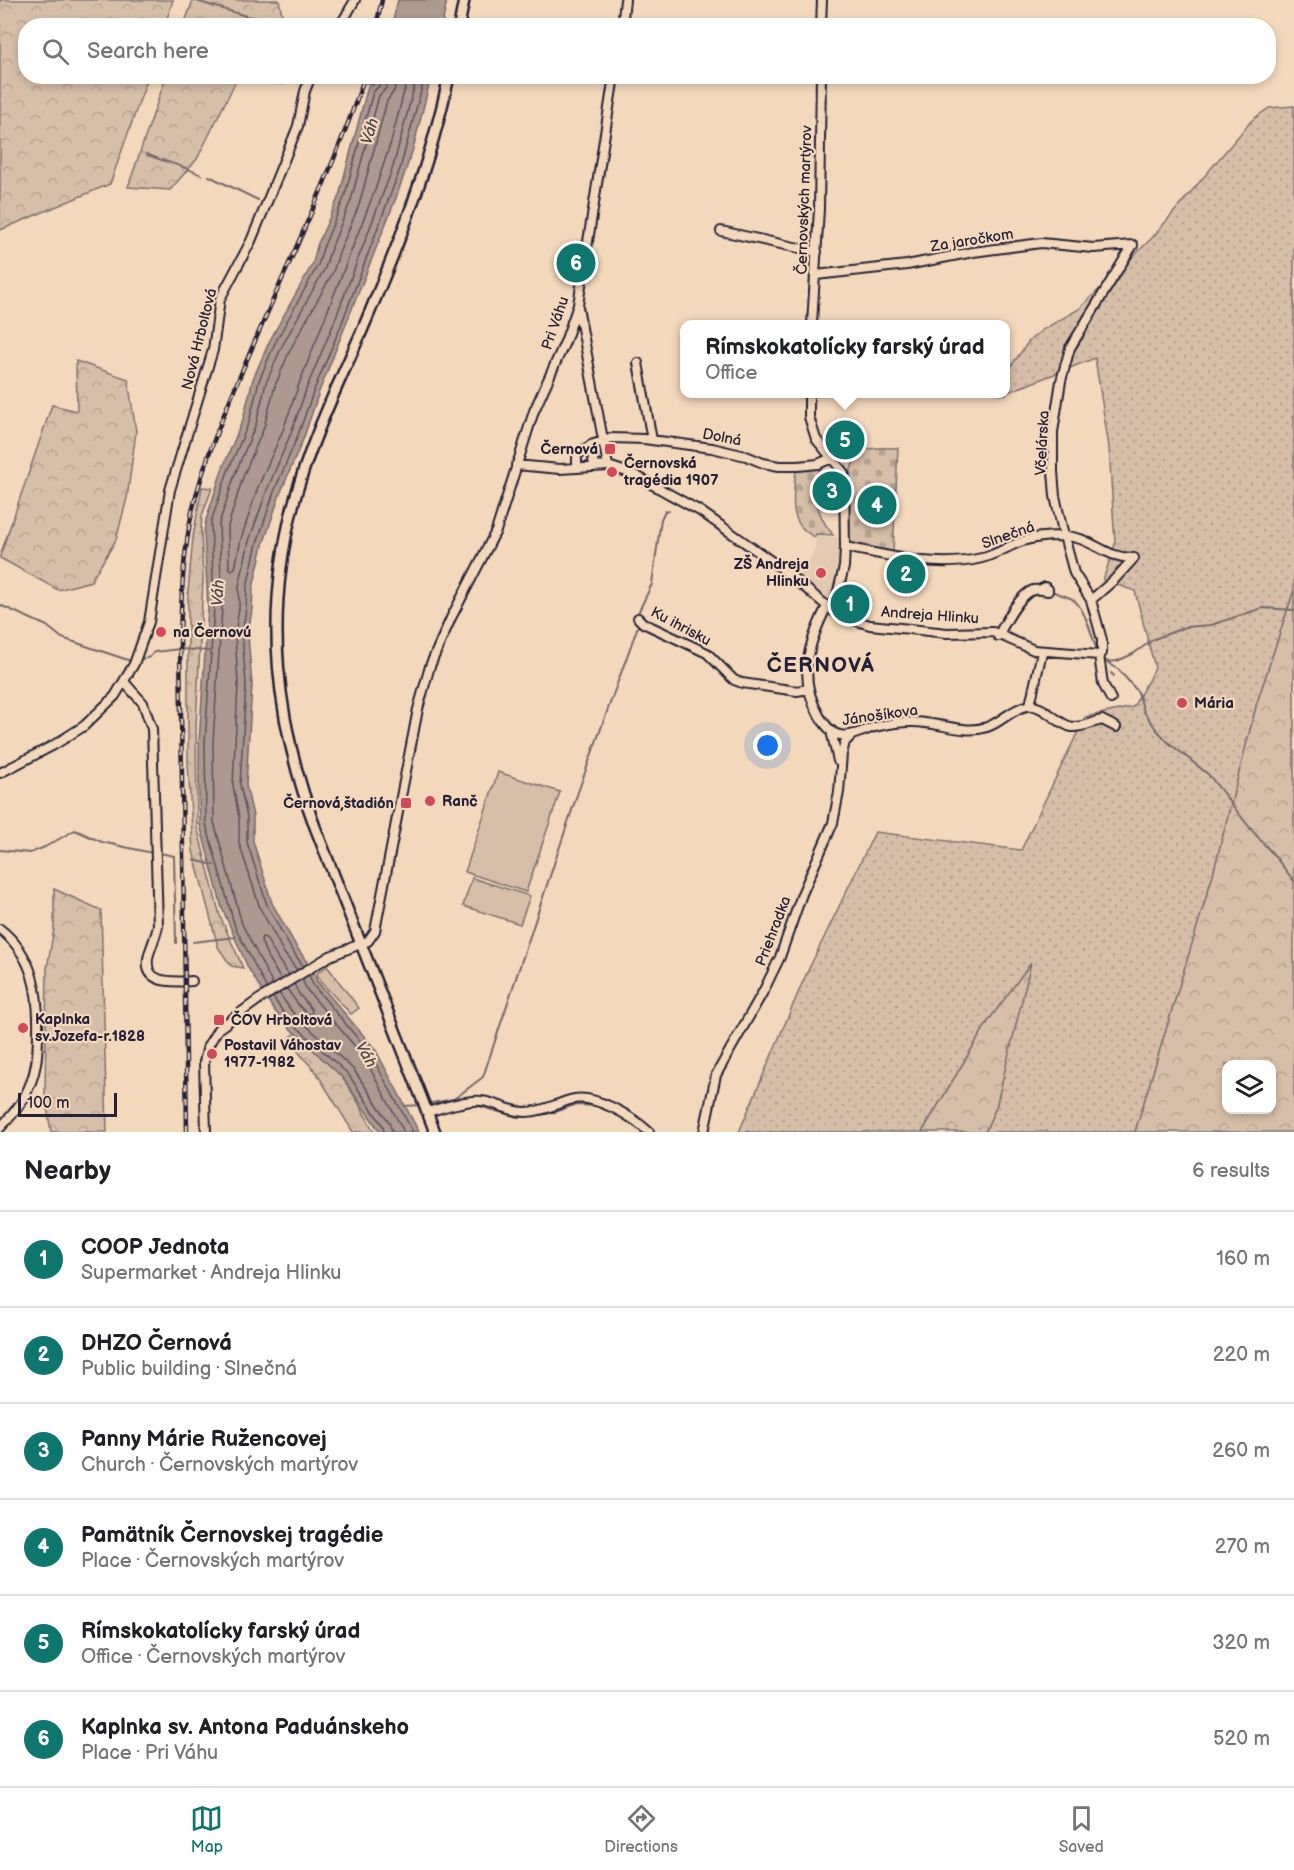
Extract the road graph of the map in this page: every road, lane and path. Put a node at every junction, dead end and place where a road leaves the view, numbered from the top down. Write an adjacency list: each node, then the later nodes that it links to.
1 (355, 0): 5 (street)
2 (464, 0): 6 (main road)
3 (625, 0): 7 (street)
4 (822, 0): 8 (street)
5 (345, 18)
6 (461, 18)
7 (623, 18)
8 (822, 18)
9 (308, 84): 38 (street, Nová Hrboltová)
10 (447, 84): 48 (main road)
11 (613, 84): 17 (street, Pri Váhu)
12 (821, 84): 15 (street, Černovských martýrov)
13 (721, 231): 15 (street)
14 (1133, 245): 16 (street, Za jaročkom); 29 (street, Včelárska)
15 (817, 252): 16 (street, Černovských martýrov)
16 (816, 275): 18 (street, Černovských martýrov)
17 (578, 305): 21 (street); 25 (street, Pri Váhu)
18 (812, 320)
19 (638, 363): 22 (street)
20 (809, 398): 24 (street)
21 (604, 440): 22 (street, Dolná); 23 (street, Dolná); 27 (street)
22 (652, 440): 24 (street, Dolná)
23 (591, 445): 26 (street); 28 (street)
24 (832, 458): 30 (street)
25 (516, 465): 28 (street, Andreja Hlinku); 48 (street, Pri Váhu)
26 (594, 466): 27 (street, Andreja Hlinku); 28 (street, Andreja Hlinku)
27 (609, 466): 33 (street, Andreja Hlinku)
28 (577, 468)
29 (1064, 536): 30 (street, Slnečná); 32 (street, Včelárska); 32 (street, Slnečná)
30 (845, 547): 33 (street)
31 (1041, 589): 35 (street)
32 (1091, 600): 37 (street, Včelárska)
33 (830, 608): 35 (street, Andreja Hlinku); 39 (street, Jánošíkova)
34 (638, 618): 39 (street, Ku ihrisku)
35 (996, 634): 36 (street)
36 (1042, 652): 37 (street); 41 (street)
37 (1101, 654): 40 (street, Včelárska)
38 (125, 683): 46 (street, Nová Hrboltová); 49 (street)
39 (808, 689): 43 (street, Jánošíkova)
40 (1111, 699)
41 (1030, 705): 42 (street); 44 (street, Jánošíkova)
42 (1116, 728)
43 (831, 731): 44 (street, Jánošíkova); 45 (street)
44 (852, 735): 45 (street, Priehradka)
45 (840, 772): 55 (street, Priehradka)
46 (0, 773)
47 (0, 928): 51 (street)
48 (361, 944): 50 (main road); 52 (street)
49 (192, 981)
50 (425, 1106): 53 (main road); 54 (street)
51 (0, 1128)
52 (206, 1132)
53 (435, 1132)
54 (650, 1132)
55 (704, 1132)

